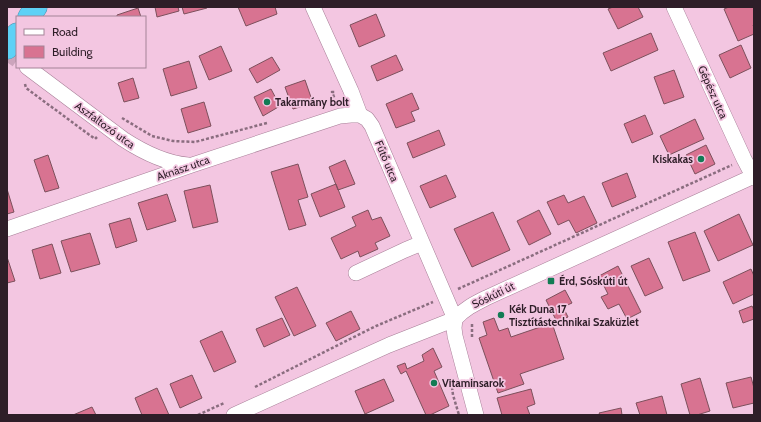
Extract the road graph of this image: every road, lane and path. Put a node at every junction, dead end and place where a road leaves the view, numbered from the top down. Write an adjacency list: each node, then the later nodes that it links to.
1 (36, 7): 4 (highway)
2 (312, 7): 8 (street, Fűtő utca)
3 (674, 7): 13 (street, Gépész utca)
4 (30, 16)
5 (16, 35): 6 (highway)
6 (7, 48)
7 (28, 68): 12 (street, Aszfaltozó utca)
8 (351, 91): 9 (path); 10 (street, Fűtő utca)
9 (337, 104)
10 (360, 115): 14 (street, Aknász utca); 17 (street, Fűtő utca)
11 (270, 122): 12 (path)
12 (107, 127): 14 (street, Aszfaltozó utca)
13 (744, 160): 15 (street, Gépész utca); 19 (path)
14 (192, 165): 16 (street, Aknász utca)
15 (754, 177): 21 (street, Sóskúti út)
16 (7, 229)
17 (422, 243): 18 (street); 20 (street, Fűtő utca)
18 (356, 273)
19 (468, 284): 20 (path); 21 (path)
20 (445, 296): 22 (street, Fűtő utca); 24 (path)
21 (476, 303): 22 (street, Sóskúti út); 23 (path)
22 (455, 319): 25 (street, Sóskúti út); 27 (street)
23 (474, 345)
24 (255, 388)
25 (230, 409): 26 (path)
26 (198, 415)
27 (476, 415)

